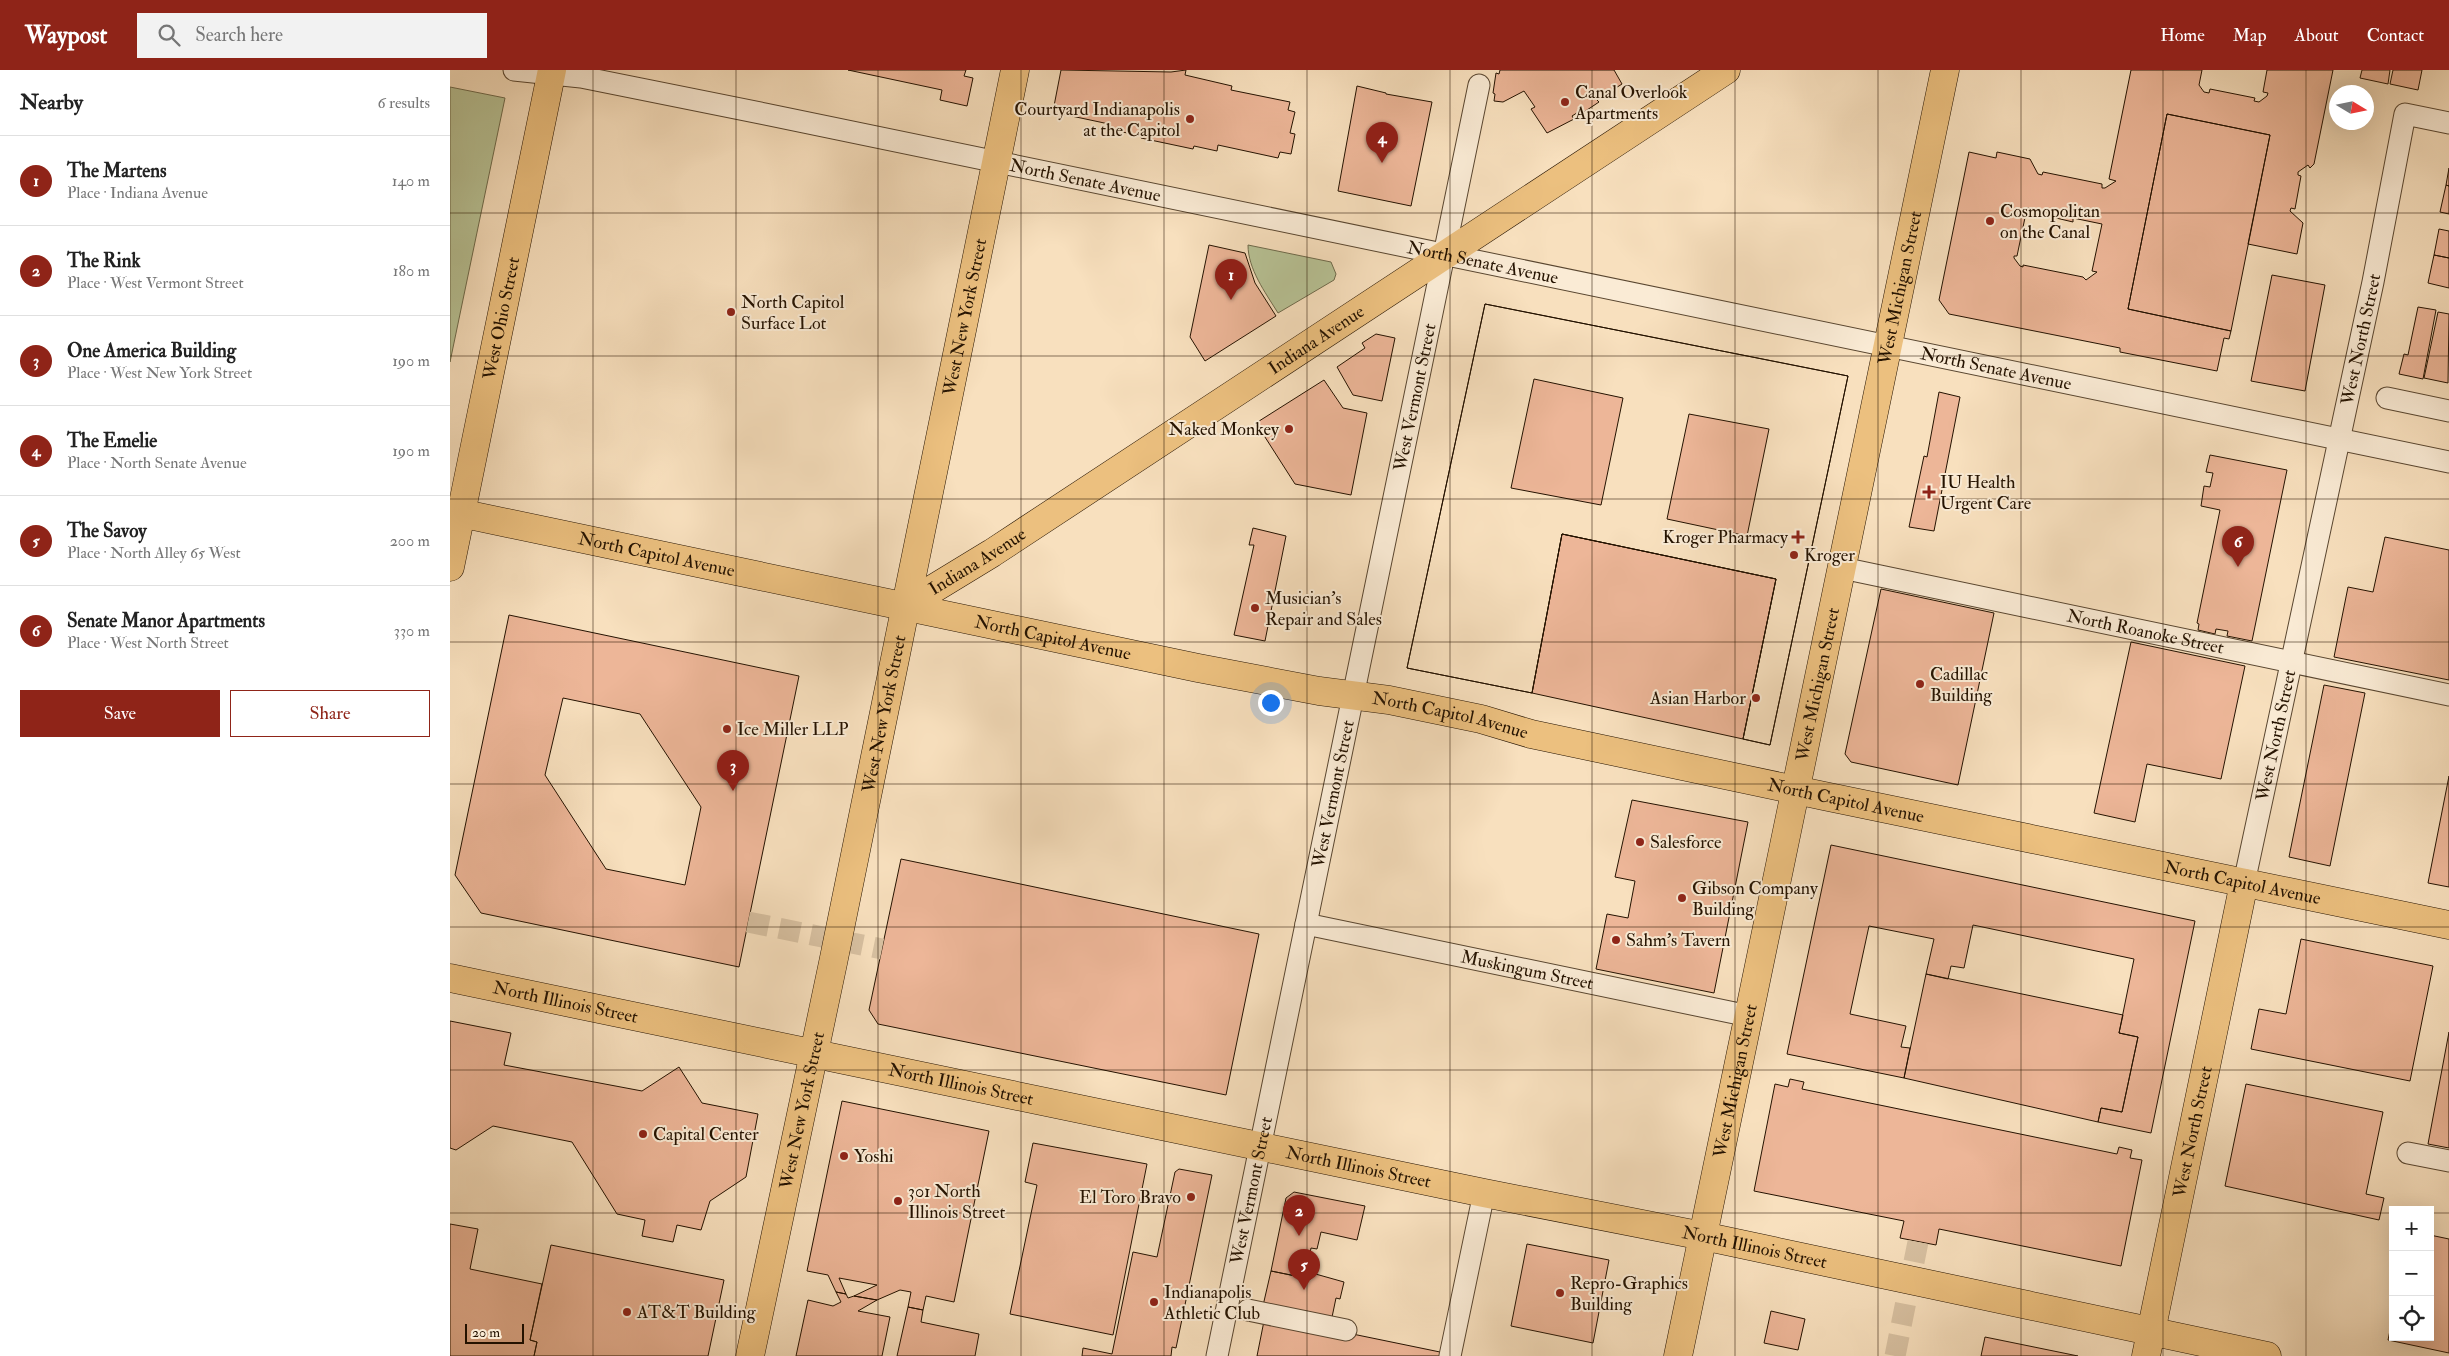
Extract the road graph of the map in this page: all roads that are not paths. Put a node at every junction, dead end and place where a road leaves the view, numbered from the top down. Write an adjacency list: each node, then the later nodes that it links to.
1 (514, 70): 5 (street, North Senate Avenue)
2 (1015, 70): 8 (main road, West New York Street)
3 (1726, 70): 9 (main road, Indiana Avenue)
4 (1944, 70): 10 (main road, West Michigan Street)
5 (552, 72): 8 (street, North Senate Avenue); 15 (main road, West Ohio Street)
6 (1479, 85): 9 (street, West Vermont Street)
7 (2449, 124): 13 (street, West North Street)
8 (995, 161): 9 (street, North Senate Avenue); 18 (main road, West New York Street)
9 (1445, 256): 10 (street, North Senate Avenue); 18 (main road, Indiana Avenue); 20 (street, West Vermont Street)
10 (1888, 346): 13 (street, North Senate Avenue); 17 (main road, West Michigan Street)
11 (2388, 398): 12 (street)
12 (2449, 411)
13 (2338, 439): 14 (street, North Senate Avenue); 19 (street, West North Street)
14 (2449, 462)
15 (455, 512): 16 (main road, West Ohio Street); 18 (main road, North Capitol Avenue)
16 (450, 567)
17 (1842, 568): 19 (street, North Roanoke Street); 22 (main road, West Michigan Street)
18 (906, 606): 20 (main road, North Capitol Avenue); 28 (main road, West New York Street)
19 (2290, 662): 21 (street, North Roanoke Street); 23 (street, West North Street)
20 (1353, 694): 22 (main road, North Capitol Avenue); 24 (street, West Vermont Street)
21 (2449, 695)
22 (1796, 790): 23 (main road, North Capitol Avenue); 27 (main road, West Michigan Street)
23 (2244, 883): 25 (main road, North Capitol Avenue); 36 (main road, West North Street)
24 (1306, 924): 27 (street, Muskingum Street); 29 (street, West Vermont Street)
25 (2449, 925)
26 (450, 978): 28 (main road, North Illinois Street)
27 (1749, 1016): 33 (main road, West Michigan Street)
28 (813, 1054): 29 (main road, North Illinois Street); 37 (main road, West New York Street)
29 (1260, 1145): 32 (main road, North Illinois Street); 38 (street, West Vermont Street)
30 (2408, 1152): 31 (street)
31 (2449, 1161)
32 (1484, 1193): 33 (main road, North Illinois Street); 39 (street)
33 (1703, 1236): 36 (main road, North Illinois Street); 40 (main road, West Michigan Street)
34 (1248, 1310): 35 (street)
35 (1346, 1330)
36 (2148, 1344): 41 (main road, North Illinois Street)
37 (750, 1356)
38 (1217, 1356)
39 (1450, 1356)
40 (1678, 1356)
41 (2267, 1356)

